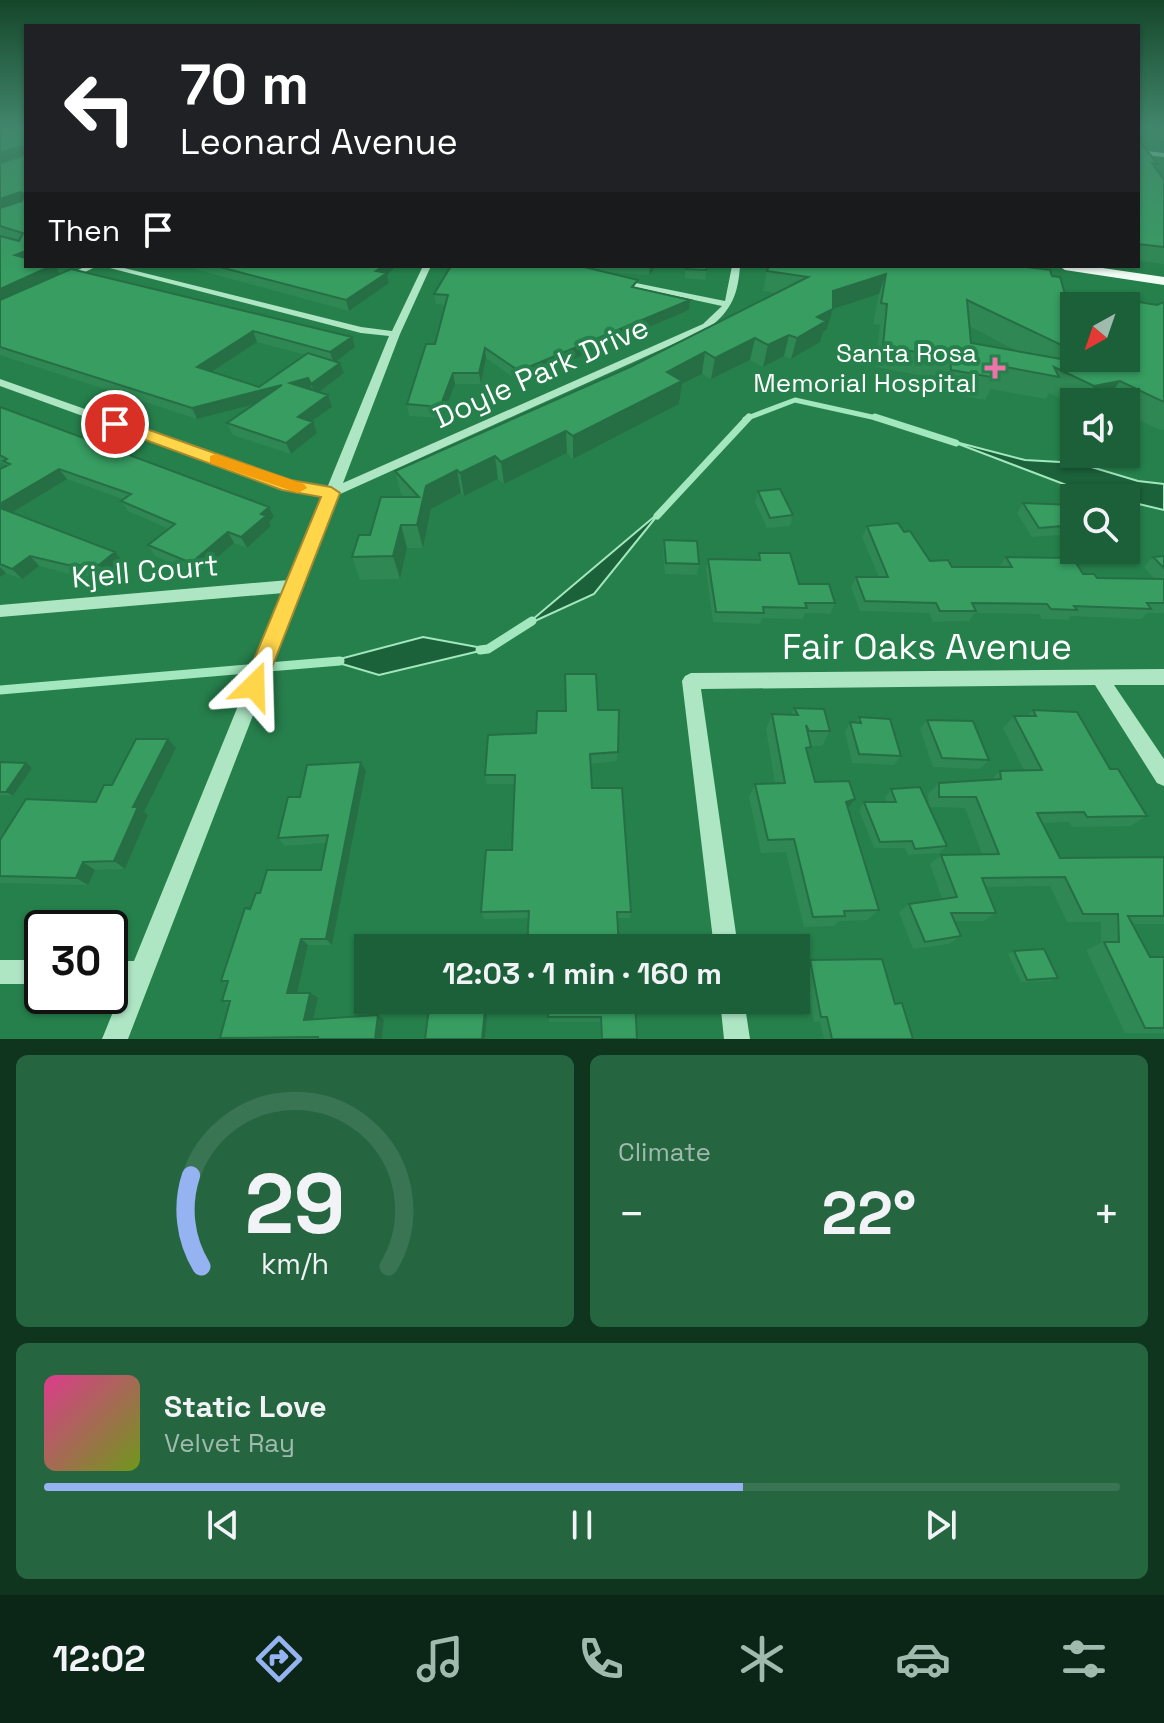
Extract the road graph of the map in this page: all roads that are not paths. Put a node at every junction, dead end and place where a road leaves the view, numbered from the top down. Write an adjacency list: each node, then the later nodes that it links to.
1 (89, 268): 8 (street)
2 (114, 268): 10 (street)
3 (426, 268): 10 (street)
4 (736, 268): 9 (street)
5 (1078, 268): 7 (main road)
6 (608, 279): 9 (street)
7 (1164, 281)
8 (55, 283)
9 (728, 305): 12 (street, Doyle Park Drive)
10 (395, 334): 12 (street)
11 (0, 382): 12 (street)
12 (331, 493): 13 (street)
13 (292, 593): 14 (street, Kjell Court); 22 (street)
14 (0, 611)
15 (1099, 677): 16 (street, Fair Oaks Avenue); 17 (street); 18 (street, Fair Oaks Avenue)
16 (1164, 677)
17 (1164, 776)
18 (724, 934)
19 (0, 972): 20 (street)
20 (24, 972)
21 (128, 973): 22 (street)
22 (141, 973): 24 (street)
23 (734, 1014): 25 (street)
24 (115, 1039)
25 (737, 1039)

